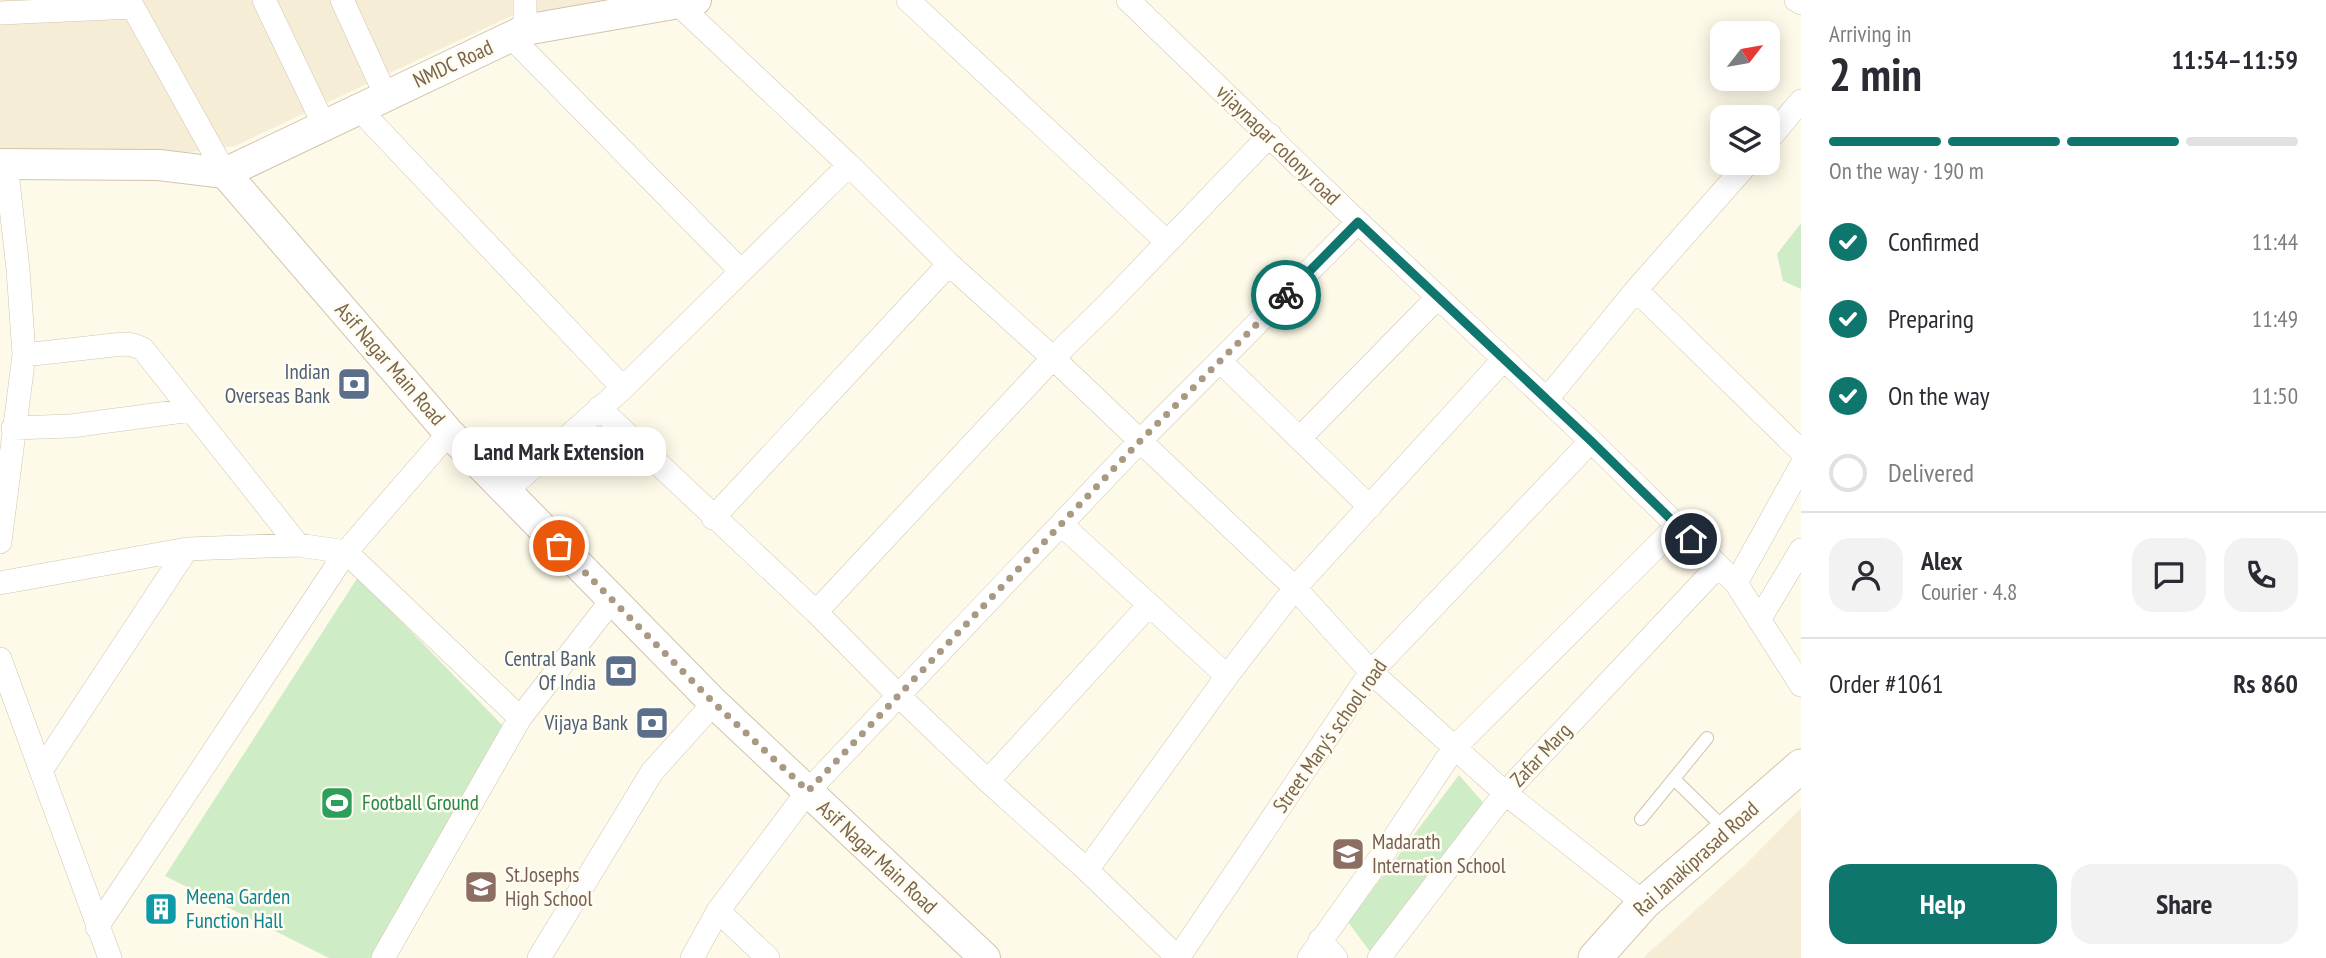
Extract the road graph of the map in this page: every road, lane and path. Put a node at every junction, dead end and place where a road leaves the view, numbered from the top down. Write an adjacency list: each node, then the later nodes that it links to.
1 (264, 0): 15 (street)
2 (342, 0): 12 (street)
3 (525, 0): 11 (street)
4 (908, 0): 23 (street)
5 (1128, 0): 17 (street, vijaynagar colony road)
6 (1796, 0): 9 (street)
7 (687, 2): 11 (street, NMDC Road); 19 (street)
8 (131, 3): 10 (street); 20 (street)
9 (1801, 3)
10 (0, 13)
11 (518, 34): 12 (street, NMDC Road); 25 (street)
12 (386, 96): 14 (street, NMDC Road)
13 (1801, 101): 16 (street)
14 (359, 108): 15 (street, NMDC Road); 32 (street)
15 (324, 125): 20 (street, NMDC Road)
16 (1780, 126)
17 (1270, 135): 22 (street, vijaynagar colony road); 23 (street)
18 (3, 163): 20 (street); 28 (street)
19 (849, 165): 24 (street); 25 (street)
20 (225, 173): 38 (street, Asif Nagar Main Road)
21 (1737, 175): 26 (street)
22 (1358, 222): 27 (street, vijaynagar colony road); 31 (street)
23 (1167, 242): 29 (street)
24 (949, 264): 29 (street); 46 (street)
25 (741, 271): 32 (street)
26 (1636, 290): 34 (street); 42 (street)
27 (1438, 297): 30 (street, vijaynagar colony road); 39 (street)
28 (24, 355): 33 (street); 36 (street)
29 (1053, 358): 41 (street); 60 (street)
30 (1504, 359): 34 (street, vijaynagar colony road); 45 (street)
31 (1220, 361): 39 (street); 41 (street)
32 (623, 388): 35 (street)
33 (10, 391): 37 (street)
34 (1547, 399): 40 (street, vijaynagar colony road)
35 (599, 408): 44 (street); 46 (street)
36 (191, 410): 37 (street); 50 (street)
37 (13, 428): 49 (street)
38 (449, 433): 44 (street, Asif Nagar Main Road); 53 (street)
39 (1300, 438): 45 (street)
40 (1591, 441): 48 (street, vijaynagar colony road); 63 (street, Street Mary's school road)
41 (1139, 442): 47 (street); 57 (street)
42 (1801, 451)
43 (1801, 466): 56 (street)
44 (506, 491): 58 (street, Asif Nagar Main Road)
45 (1370, 507): 57 (street)
46 (713, 518): 60 (street)
47 (1062, 525): 59 (street); 66 (street)
48 (1677, 526): 54 (street, vijaynagar colony road); 70 (street)
49 (0, 542)
50 (298, 545): 51 (street); 53 (street)
51 (187, 549): 55 (street); 72 (street)
52 (1801, 550): 61 (street)
53 (346, 552): 68 (street); 82 (street)
54 (1718, 566): 56 (street, vijaynagar colony road); 76 (street, Zafar Marg)
55 (0, 583)
56 (1736, 583): 61 (street, vijaynagar colony road)
57 (1295, 588): 63 (street); 64 (street)
58 (612, 600): 67 (street, Asif Nagar Main Road); 68 (street)
59 (1149, 605): 64 (street); 74 (street)
60 (816, 612): 66 (street)
61 (1759, 620): 65 (street, vijaynagar colony road)
62 (0, 659): 72 (street)
63 (1371, 671): 70 (street); 90 (street, Street Mary's school road)
64 (1227, 676): 79 (street)
65 (1801, 685)
66 (899, 696): 74 (street); 75 (street)
67 (714, 703): 75 (street, Asif Nagar Main Road); 86 (street)
68 (520, 718): 85 (street)
69 (1707, 738): 73 (lane)
70 (1454, 748): 76 (street); 83 (street)
71 (1801, 766): 78 (main road, Rai Janakiprasad Road)
72 (42, 769): 82 (street)
73 (1674, 779): 77 (lane); 78 (lane)
74 (988, 781): 79 (street)
75 (808, 791): 81 (street); 89 (street, Asif Nagar Main Road)
76 (1505, 793): 80 (street); 92 (street, Zafar Marg)
77 (1641, 819)
78 (1727, 830): 80 (main road, Rai Janakiprasad Road)
79 (1087, 870): 90 (street)
80 (1644, 903): 93 (main road, Rai Janakiprasad Road)
81 (718, 911): 87 (street); 88 (street)
82 (97, 927): 84 (street)
83 (1314, 949): 91 (street)
84 (110, 958)
85 (383, 958)
86 (539, 958)
87 (691, 958)
88 (768, 958)
89 (985, 958)
90 (1178, 958)
91 (1336, 958)
92 (1379, 958)
93 (1595, 958)

